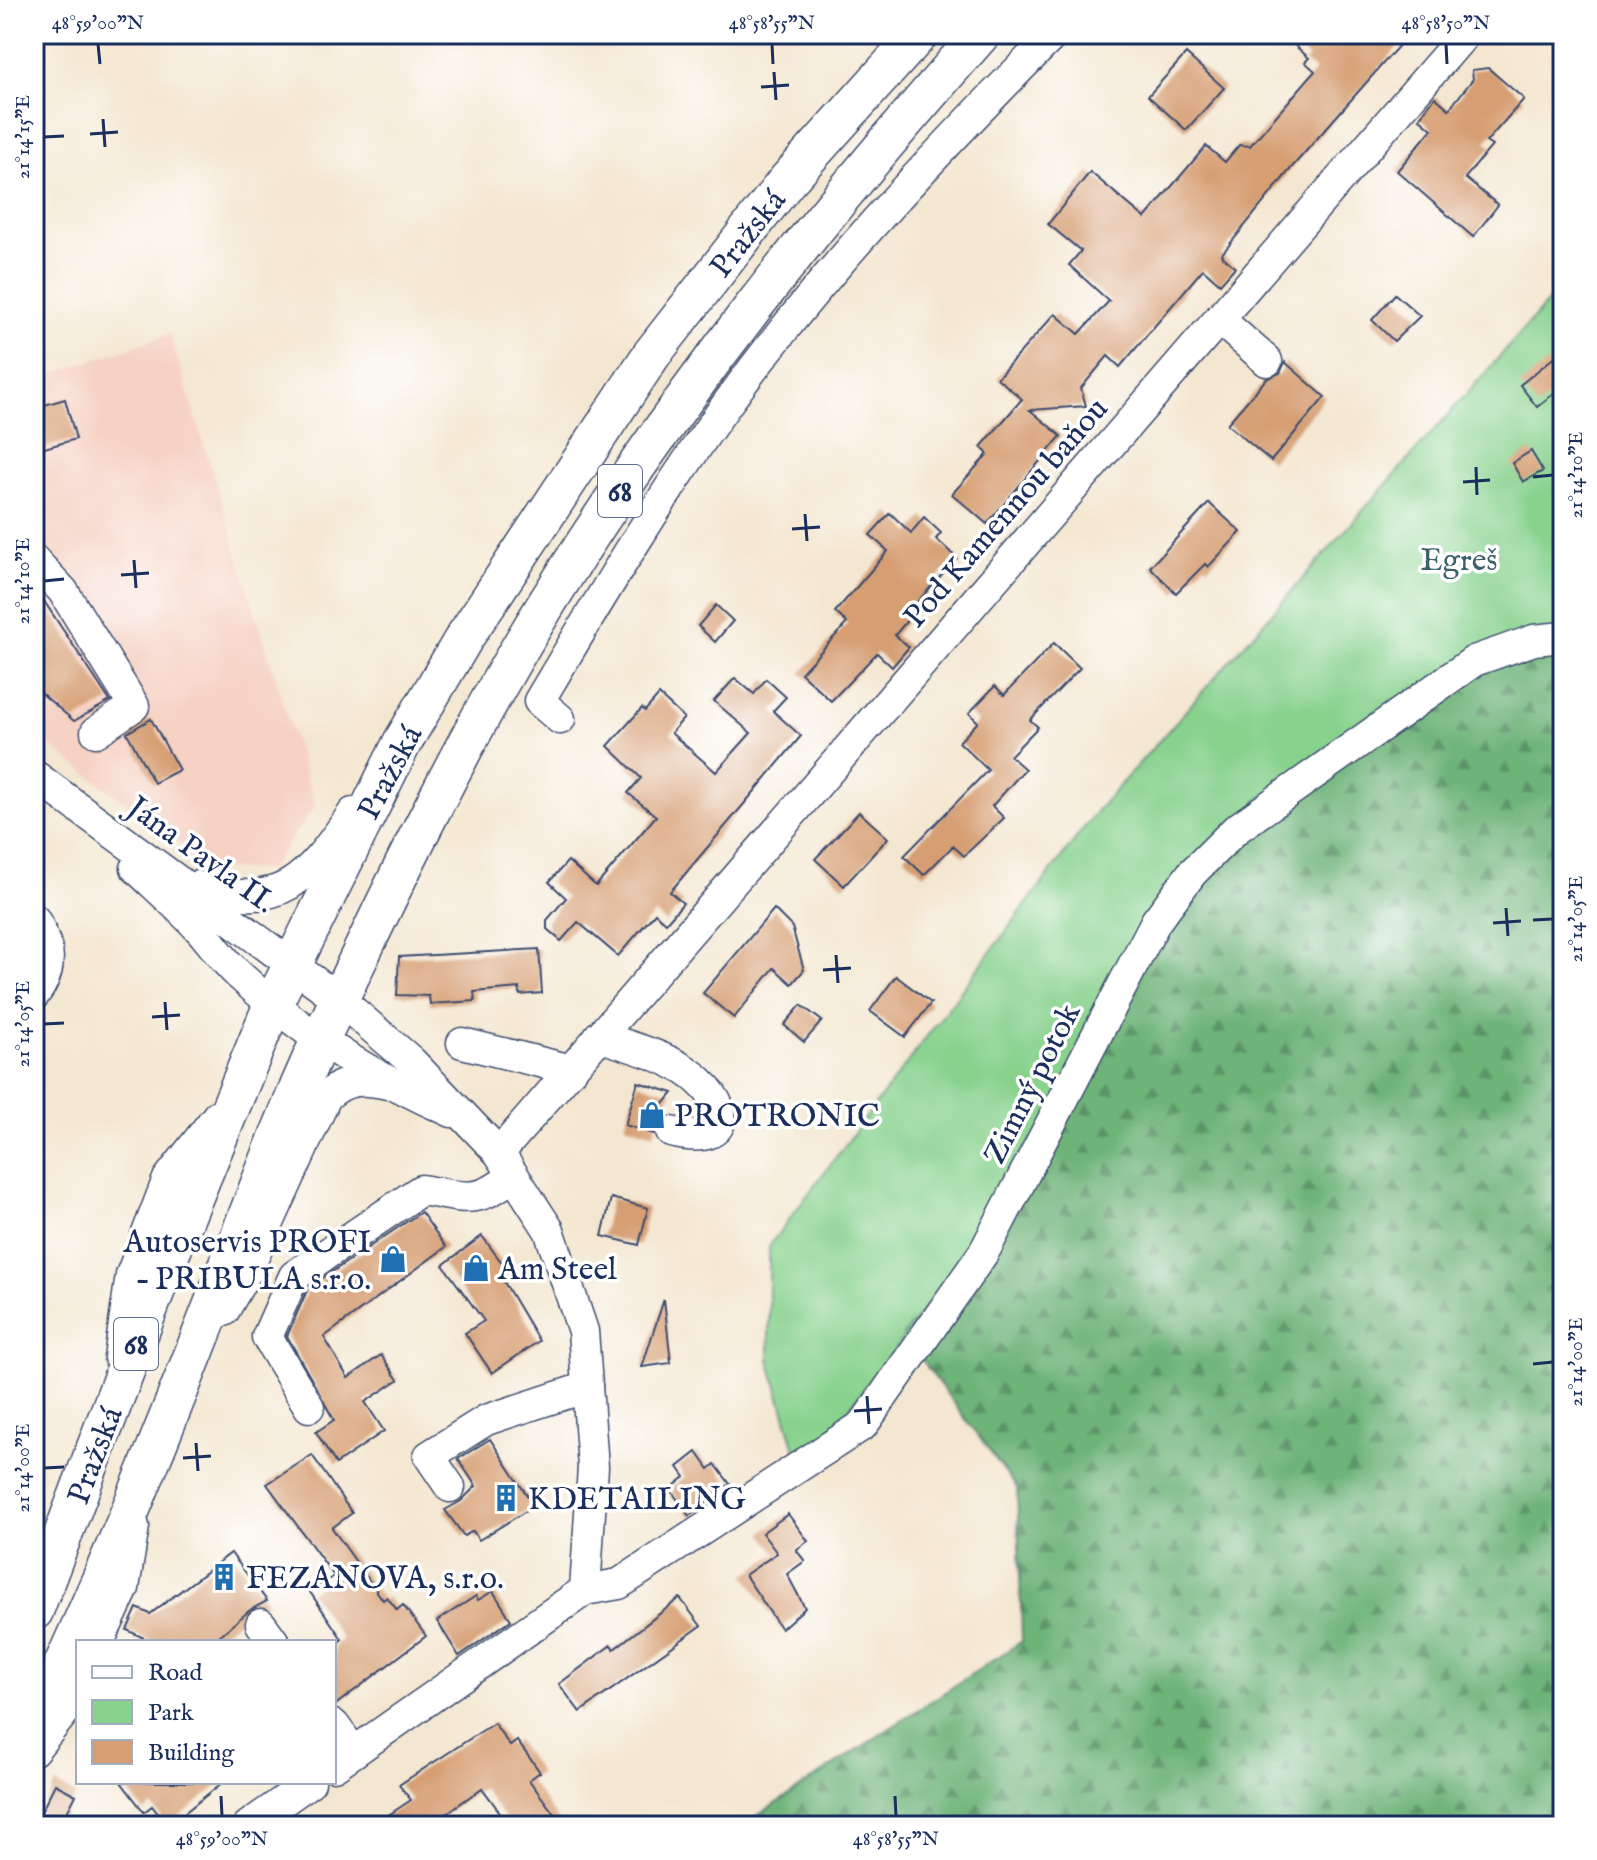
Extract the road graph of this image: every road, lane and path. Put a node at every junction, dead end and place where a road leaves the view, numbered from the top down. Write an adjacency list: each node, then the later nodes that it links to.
1 (919, 34): 11 (main road, Pražská / 68)
2 (981, 34): 19 (main road, Pražská / 68)
3 (1054, 34): 9 (street)
4 (1465, 34): 5 (street, Pod Kamennou baňou)
5 (1219, 319): 6 (street); 21 (street, Pod Kamennou baňou)
6 (1267, 361)
7 (34, 560): 10 (street)
8 (1563, 637): 35 (street, Zimný potok)
9 (560, 719)
10 (96, 732)
11 (402, 743): 14 (street); 16 (main road, Pražská / 68)
12 (34, 775): 13 (street, Jána Pavla II.)
13 (69, 802): 14 (street, Jána Pavla II.); 17 (street, Jána Pavla II.)
14 (180, 881): 16 (street, Jána Pavla II.)
15 (34, 919): 18 (street)
16 (292, 966): 19 (street, Jána Pavla II.); 20 (main road, Pražská / 68)
17 (235, 971): 20 (street, Jána Pavla II.); 25 (street)
18 (34, 995)
19 (340, 1000): 22 (main road, Pražská / 68); 27 (street)
20 (273, 1004): 22 (street, Jána Pavla II.); 25 (main road, Pražská / 68)
21 (599, 1036): 24 (street, Pod Kamennou baňou); 28 (street)
22 (320, 1040): 26 (street); 31 (main road, Pražská / 68)
23 (462, 1043): 24 (street)
24 (572, 1070): 29 (street, Pod Kamennou baňou)
25 (242, 1082): 36 (main road, Pražská / 68)
26 (393, 1086): 27 (street); 31 (street, Pražská)
27 (466, 1118): 29 (street)
28 (671, 1132)
29 (506, 1164): 30 (street); 32 (street, Pod Kamennou baňou)
30 (587, 1387): 33 (street); 35 (street)
31 (177, 1397): 34 (main road, Pražská / 68)
32 (309, 1407)
33 (450, 1487)
34 (140, 1489): 37 (street); 39 (main road, Pražská / 68)
35 (585, 1590): 42 (street)
36 (34, 1611)
37 (100, 1640)
38 (76, 1692): 41 (street)
39 (34, 1726)
40 (336, 1732): 42 (street)
41 (34, 1750)
42 (344, 1759)
43 (293, 1787): 44 (street)
44 (248, 1826)

